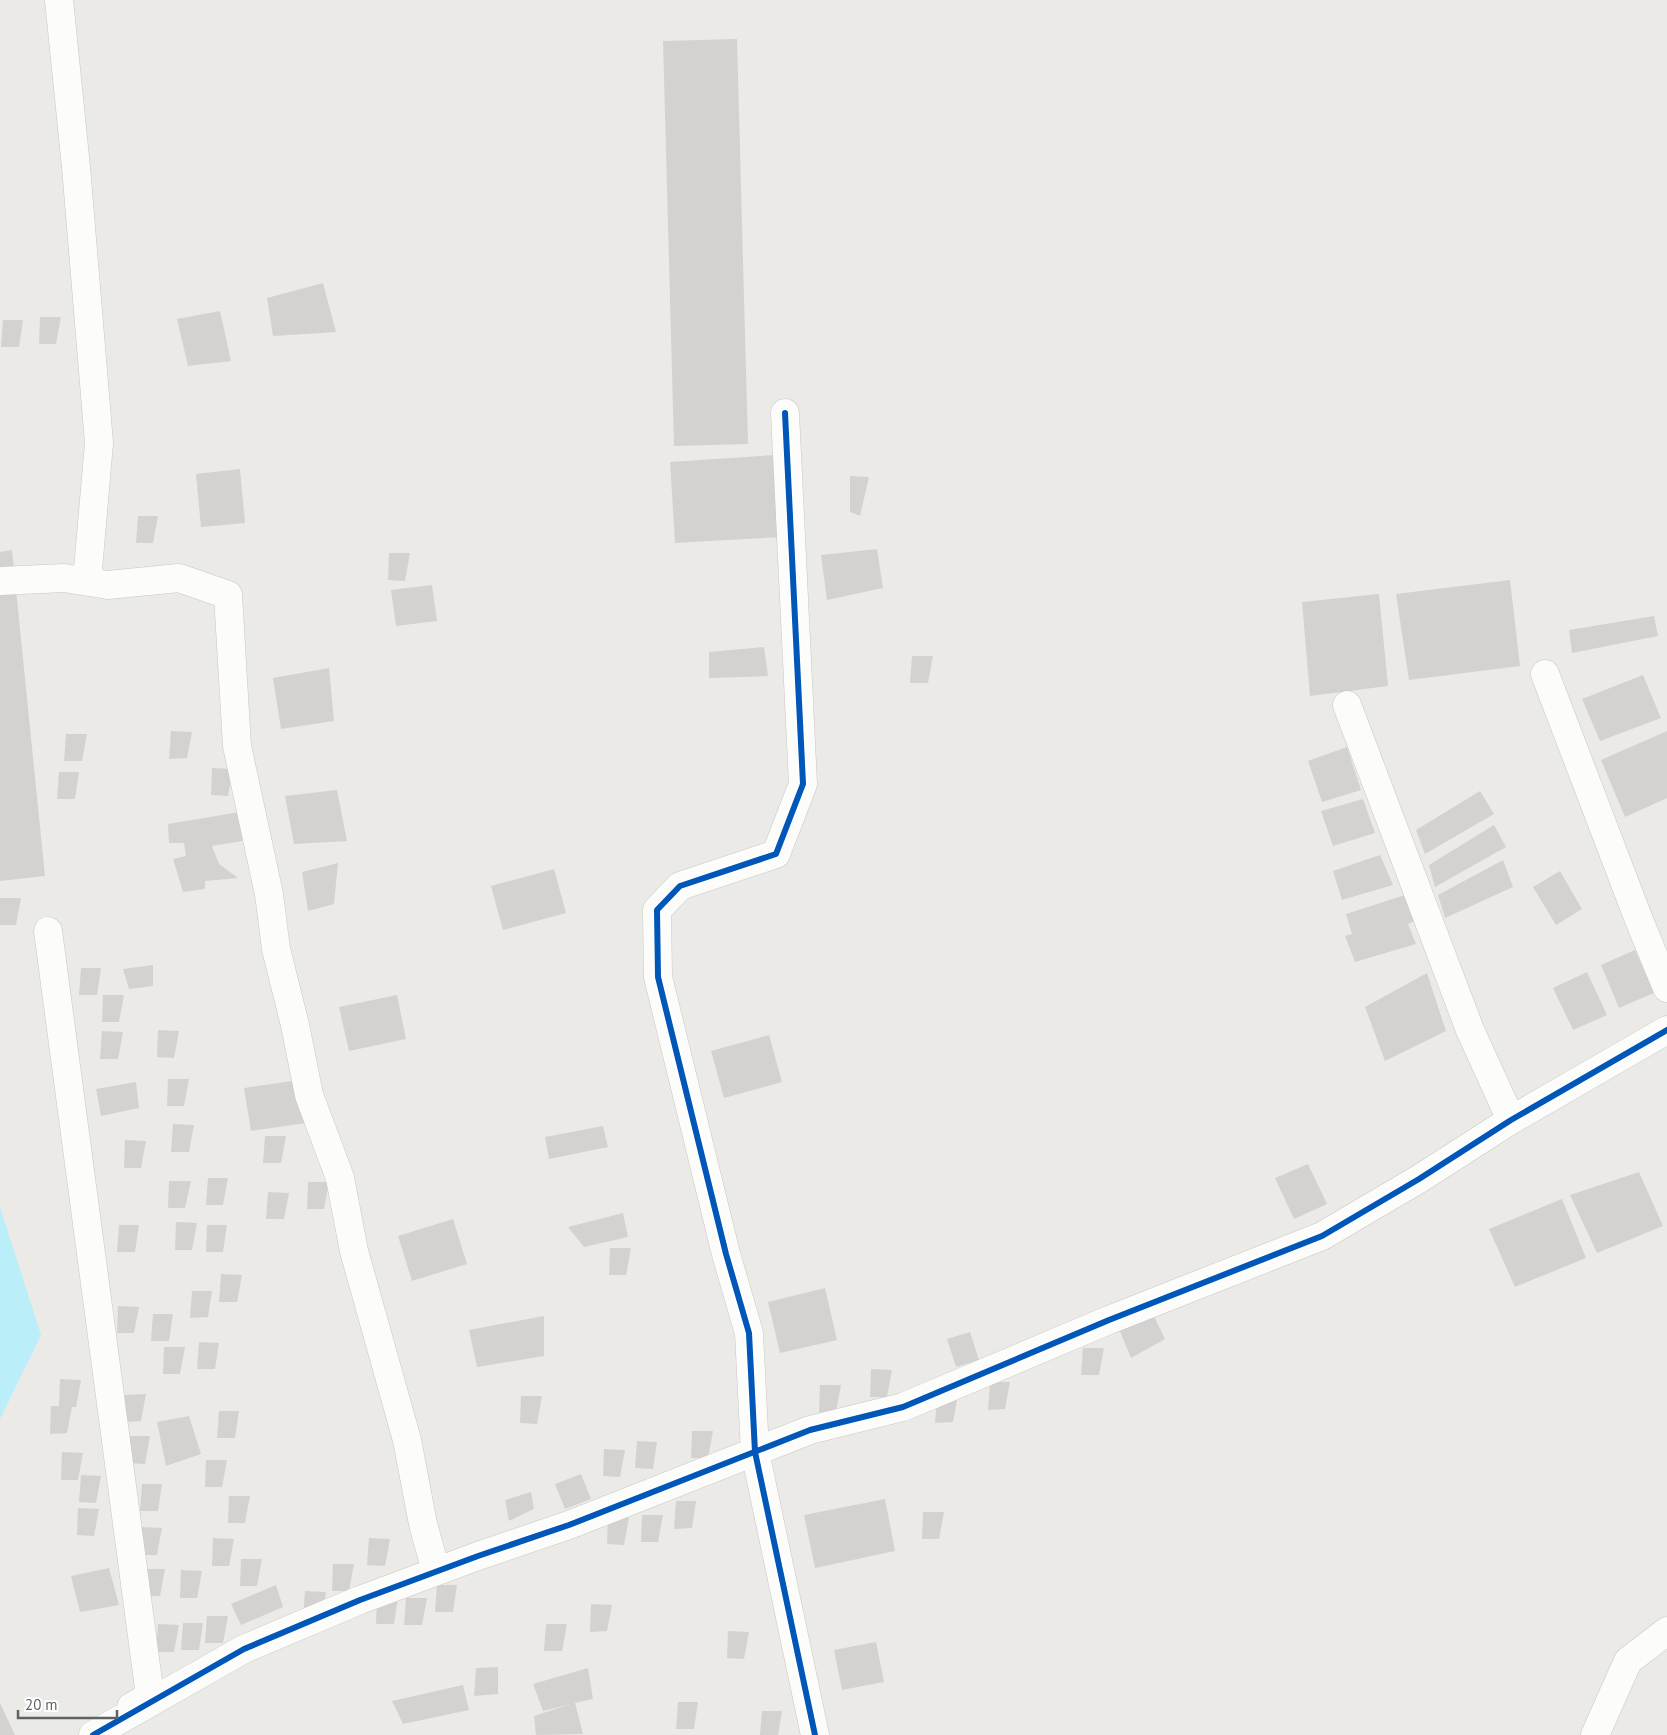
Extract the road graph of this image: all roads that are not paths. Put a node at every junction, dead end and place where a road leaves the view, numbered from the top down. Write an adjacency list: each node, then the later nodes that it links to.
1 (59, 0): 4 (street)
2 (785, 413): 11 (street)
3 (0, 581): 4 (street)
4 (88, 581): 12 (street)
5 (1545, 674): 8 (street)
6 (1347, 705): 10 (street)
7 (48, 931): 14 (street)
8 (1667, 988)
9 (1667, 1030): 10 (street)
10 (1511, 1120): 11 (street)
11 (755, 1452): 12 (street); 16 (street)
12 (436, 1571): 15 (street)
13 (1667, 1631): 17 (street)
14 (80, 1735)
15 (93, 1735)
16 (815, 1735)
17 (1596, 1735)

